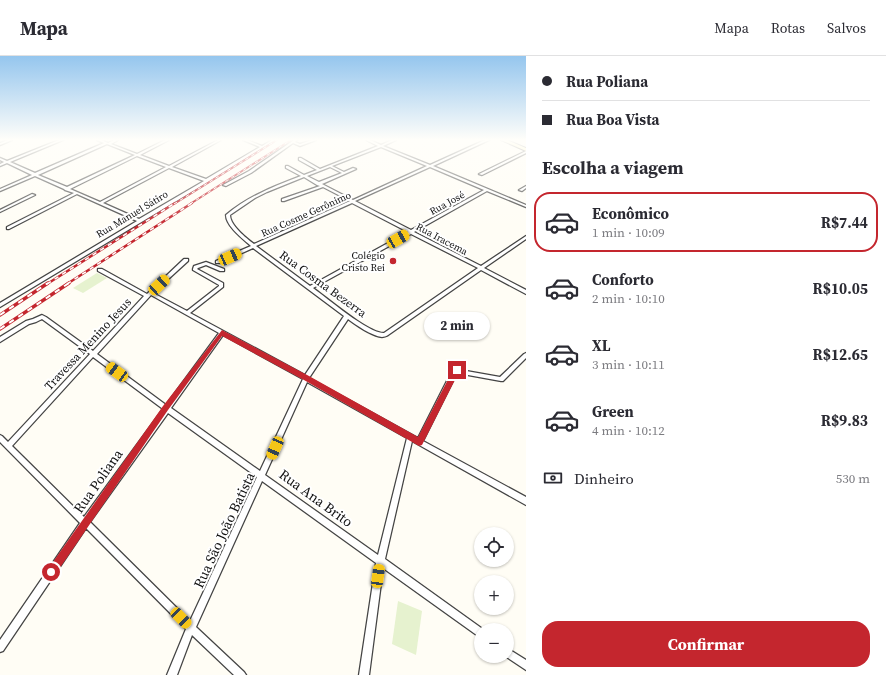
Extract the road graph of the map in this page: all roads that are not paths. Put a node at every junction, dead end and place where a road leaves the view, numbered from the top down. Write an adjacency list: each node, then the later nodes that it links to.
1 (21, 169): 17 (street)
2 (49, 169): 17 (street)
3 (108, 169): 23 (street)
4 (166, 169): 31 (street)
5 (175, 169): 19 (street)
6 (227, 169): 19 (street, Rua Manuel Sátiro)
7 (255, 169): 20 (street)
8 (290, 169): 18 (street, Rua Iracema)
9 (336, 169): 15 (street)
10 (354, 169): 15 (street)
11 (425, 169): 30 (street, Rua Cosme Gerônimo)
12 (438, 169): 25 (street)
13 (491, 169): 16 (street)
14 (320, 170): 18 (street)
15 (344, 173): 21 (street)
16 (481, 174)
17 (34, 175): 23 (street); 24 (street)
18 (304, 177): 21 (street, Rua Iracema); 38 (street, Rua Cosma Bezerra)
19 (207, 181): 34 (street, Rua Manuel Sátiro)
20 (224, 185)
21 (320, 185): 29 (street); 30 (street, Rua Iracema)
22 (526, 187): 26 (street)
23 (66, 189): 27 (street)
24 (0, 190)
25 (487, 190): 32 (street); 36 (street, Rua José)
26 (521, 190)
27 (77, 193): 31 (street); 35 (street)
28 (33, 195): 33 (street)
29 (284, 200)
30 (354, 202): 36 (street, Rua Iracema); 38 (street, Rua Cosme Gerônimo)
31 (100, 203): 34 (street)
32 (526, 206)
33 (0, 210)
34 (138, 220): 47 (street, Rua Manuel Sátiro)
35 (8, 228)
36 (410, 232): 41 (street, Rua Iracema); 44 (street, Rua José)
37 (526, 237): 41 (street)
38 (253, 246): 40 (street, Rua Cosme Gerônimo); 44 (street, Rua Cosma Bezerra)
39 (186, 260): 46 (street, Travessa Menino Jesus)
40 (218, 262)
41 (481, 268): 45 (street, Rua Iracema); 49 (street, Rua Cosma Bezerra)
42 (100, 270): 46 (street)
43 (222, 270): 48 (street)
44 (310, 288): 49 (street, Rua Cosma Bezerra)
45 (526, 292)
46 (149, 295): 48 (street); 52 (street, Travessa Menino Jesus)
47 (0, 305)
48 (187, 313): 50 (street)
49 (347, 316): 54 (street, Rua São João Batista)
50 (222, 333): 54 (street); 55 (street, Rua Poliana)
51 (0, 340): 52 (street, Rua Ana Brito)
52 (93, 355): 55 (street, Rua Ana Brito); 59 (street, Travessa Menino Jesus)
53 (526, 356): 58 (street)
54 (306, 378): 57 (street); 60 (street, Rua São João Batista)
55 (166, 408): 60 (street, Rua Ana Brito); 62 (street, Rua Poliana)
56 (0, 438): 59 (street)
57 (410, 438): 58 (street); 63 (street)
58 (419, 442): 61 (street)
59 (8, 446): 62 (street)
60 (262, 476): 63 (street, Rua Ana Brito); 64 (street, Rua São João Batista)
61 (526, 501)
62 (86, 521): 64 (street); 66 (street, Rua Poliana)
63 (380, 562): 65 (street, Rua Ana Brito); 71 (street)
64 (191, 628): 69 (street, Rua São João Batista); 70 (street)
65 (474, 628)
66 (0, 648)
67 (514, 657): 68 (street)
68 (526, 665)
69 (172, 675)
70 (241, 675)
71 (364, 675)

